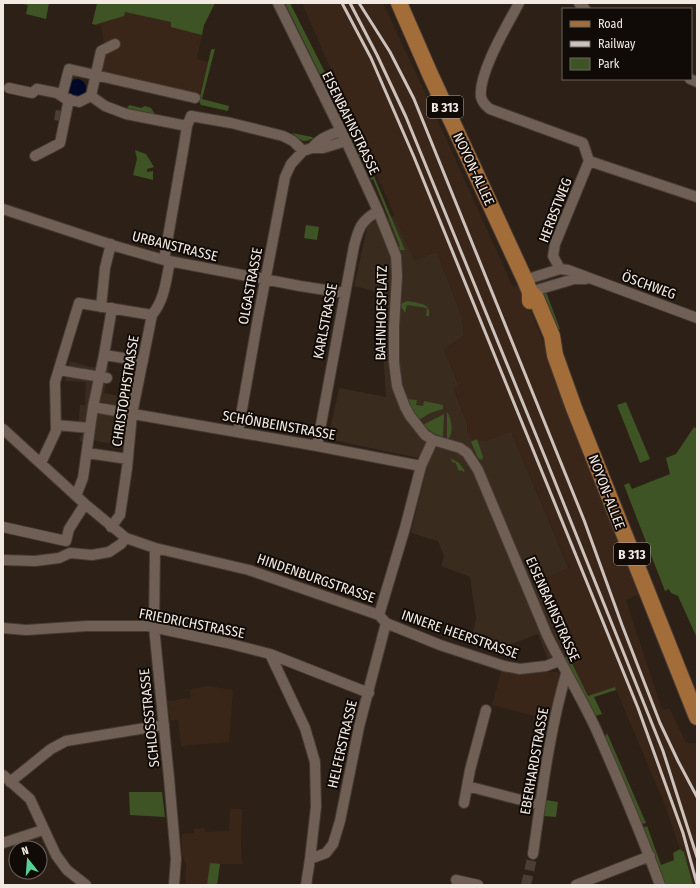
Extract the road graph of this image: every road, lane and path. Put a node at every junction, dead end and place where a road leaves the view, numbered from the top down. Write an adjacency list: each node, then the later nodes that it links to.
1 (278, 3): 13 (street, EISENBAHNSTRASSE)
2 (399, 3): 27 (main road, NOYON-ALLEE / B 313)
3 (519, 3): 17 (street)
4 (110, 45): 6 (street)
5 (94, 46): 6 (street)
6 (100, 56): 7 (street)
7 (96, 75): 9 (street); 10 (street); 11 (street)
8 (9, 88): 10 (street)
9 (91, 96): 10 (street); 12 (street)
10 (66, 98): 16 (street)
11 (195, 98)
12 (188, 126): 15 (street, CHRISTOPHSTRASSE); 23 (street, CHRISTOPHSTRASSE)
13 (341, 131): 14 (street, EISENBAHNSTRASSE); 15 (street, OLGASTRASSE)
14 (346, 141): 15 (street); 20 (street, EISENBAHNSTRASSE)
15 (308, 149): 26 (street, OLGASTRASSE)
16 (35, 156)
17 (589, 161): 18 (street); 24 (street, HERBSTWEG)
18 (697, 197)
19 (3, 209): 21 (street, URBANSTRASSE)
20 (378, 211): 22 (street, EISENBAHNSTRASSE); 28 (street, KARLSTRASSE)
21 (112, 244): 23 (street, URBANSTRASSE); 29 (street)
22 (396, 256): 36 (street, BAHNHOFSPLATZ)
23 (167, 260): 26 (street, URBANSTRASSE); 31 (street, CHRISTOPHSTRASSE)
24 (560, 269): 25 (street, ÖSCHWEG); 27 (street)
25 (590, 278): 27 (street, ÖSCHWEG); 32 (street, ÖSCHWEG)
26 (265, 280): 28 (street, URBANSTRASSE); 43 (street, OLGASTRASSE)
27 (527, 286): 68 (main road, NOYON-ALLEE / B 313)
28 (345, 293): 45 (street, KARLSTRASSE)
29 (101, 307): 30 (street); 35 (street)
30 (112, 308): 31 (street); 33 (street)
31 (152, 315): 34 (street, CHRISTOPHSTRASSE)
32 (697, 318)
33 (104, 355): 34 (street); 37 (street)
34 (143, 362): 39 (street, CHRISTOPHSTRASSE)
35 (59, 370): 37 (street); 40 (street)
36 (395, 371): 44 (street, EISENBAHNSTRASSE)
37 (103, 377): 38 (street)
38 (93, 407): 39 (street, SCHÖNBEINSTRASSE); 42 (street)
39 (132, 414): 43 (street, SCHÖNBEINSTRASSE); 47 (street, CHRISTOPHSTRASSE)
40 (56, 425): 42 (street); 48 (street)
41 (3, 428): 48 (street, HINDENBURGSTRASSE)
42 (90, 428): 46 (street)
43 (238, 432): 45 (street, SCHÖNBEINSTRASSE)
44 (433, 440): 49 (street, HINDENBURGSTRASSE); 64 (street, EISENBAHNSTRASSE)
45 (317, 446): 49 (street, SCHÖNBEINSTRASSE)
46 (87, 453): 47 (street); 50 (street)
47 (128, 459): 53 (street, CHRISTOPHSTRASSE)
48 (40, 463): 50 (street, HINDENBURGSTRASSE)
49 (421, 466): 59 (street, HINDENBURGSTRASSE)
50 (76, 496): 51 (street, HINDENBURGSTRASSE)
51 (85, 504): 53 (street, HINDENBURGSTRASSE); 55 (street)
52 (3, 527): 55 (street)
53 (111, 527): 54 (street, HINDENBURGSTRASSE)
54 (126, 538): 56 (street, HINDENBURGSTRASSE); 57 (street)
55 (66, 541): 57 (street)
56 (155, 548): 59 (street, HINDENBURGSTRASSE); 61 (street, SCHLOSSSTRASSE)
57 (70, 553): 58 (street)
58 (3, 560)
59 (379, 615): 60 (street, INNERE HEERSTRASSE)
60 (390, 625): 64 (street, INNERE HEERSTRASSE); 66 (street, HELFERSTRASSE)
61 (154, 627): 62 (street, FRIEDRICHSTRASSE); 63 (street, FRIEDRICHSTRASSE); 69 (street, SCHLOSSSTRASSE)
62 (3, 628)
63 (270, 654): 66 (street, FRIEDRICHSTRASSE); 78 (street)
64 (559, 661): 65 (street, EISENBAHNSTRASSE)
65 (566, 674): 73 (street, EBERHARDSTRASSE); 77 (street, EISENBAHNSTRASSE)
66 (369, 693): 78 (street, HELFERSTRASSE)
67 (486, 710): 71 (street)
68 (697, 717)
69 (164, 725): 70 (street); 81 (street, SCHLOSSSTRASSE)
70 (7, 778): 74 (street)
71 (467, 786): 72 (street); 73 (street)
72 (464, 803)
73 (540, 805): 76 (street, EBERHARDSTRASSE)
74 (44, 830): 75 (street); 80 (street)
75 (3, 843)
76 (533, 854)
77 (650, 856): 84 (street); 85 (street, EISENBAHNSTRASSE)
78 (310, 859): 82 (street)
79 (456, 880): 83 (street)
80 (86, 885)
81 (174, 885)
82 (306, 885)
83 (478, 885)
84 (576, 885)
85 (660, 885)

